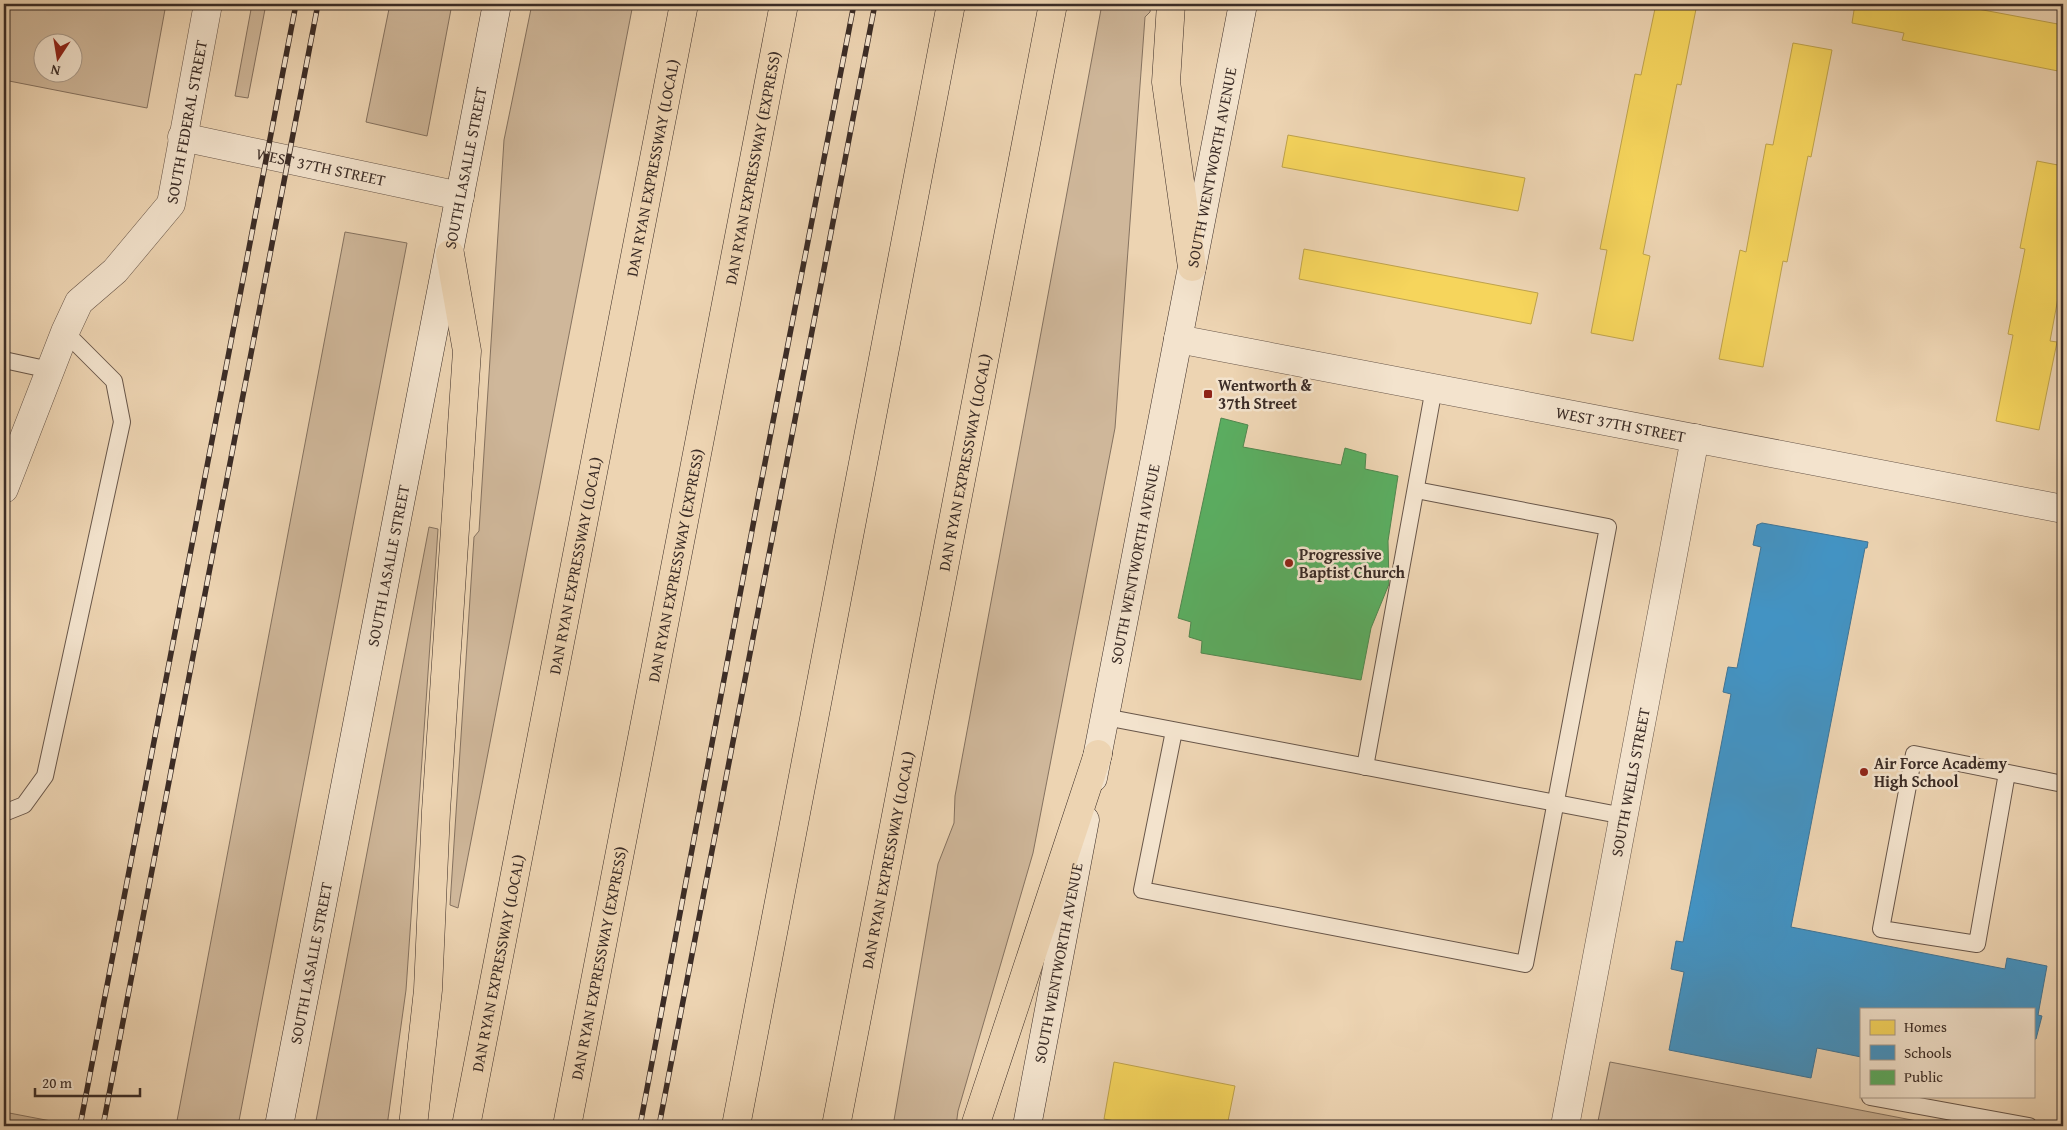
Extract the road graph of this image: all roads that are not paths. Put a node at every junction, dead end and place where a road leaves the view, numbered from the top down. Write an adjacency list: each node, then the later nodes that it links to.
1 (208, 4): 9 (street, SOUTH FEDERAL STREET)
2 (497, 4): 10 (street, SOUTH LASALLE STREET)
3 (684, 4): 34 (highway, DAN RYAN EXPRESSWAY (LOCAL))
4 (784, 4): 35 (highway, DAN RYAN EXPRESSWAY (EXPRESS))
5 (951, 4): 36 (highway)
6 (1053, 4): 37 (highway, DAN RYAN EXPRESSWAY (LOCAL))
7 (1171, 4): 12 (highway)
8 (1242, 4): 12 (street, SOUTH WENTWORTH AVENUE)
9 (182, 137): 10 (street, WEST 37TH STREET); 13 (street, SOUTH FEDERAL STREET)
10 (460, 196): 11 (street, SOUTH LASALLE STREET)
11 (450, 254): 32 (street, SOUTH LASALLE STREET); 33 (highway)
12 (1192, 268): 14 (street, SOUTH WENTWORTH AVENUE)
13 (65, 332): 16 (street, SOUTH FEDERAL STREET); 29 (lane)
14 (1178, 339): 17 (street, WEST 37TH STREET); 22 (street, SOUTH WENTWORTH AVENUE)
15 (4, 360): 16 (lane)
16 (50, 370): 19 (street, SOUTH FEDERAL STREET)
17 (1434, 388): 18 (street, WEST 37TH STREET); 20 (lane)
18 (1695, 438): 21 (street, WEST 37TH STREET); 30 (street, SOUTH WELLS STREET)
19 (4, 488)
20 (1416, 490): 25 (lane); 28 (lane)
21 (2063, 509)
22 (1105, 717): 23 (lane); 24 (street, SOUTH WENTWORTH AVENUE)
23 (1174, 731): 25 (lane); 28 (lane)
24 (1098, 754): 38 (highway); 39 (street, SOUTH WENTWORTH AVENUE)
25 (1365, 767): 28 (lane)
26 (2007, 773): 26 (lane); 27 (lane)
27 (2063, 784)
28 (1556, 803): 30 (lane)
29 (4, 813)
30 (1624, 816): 40 (street, SOUTH WELLS STREET)
31 (1875, 1098): 41 (lane)
32 (280, 1126)
33 (413, 1126)
34 (466, 1126)
35 (567, 1126)
36 (736, 1126)
37 (836, 1126)
38 (975, 1126)
39 (1026, 1126)
40 (1565, 1126)
41 (2029, 1126)

